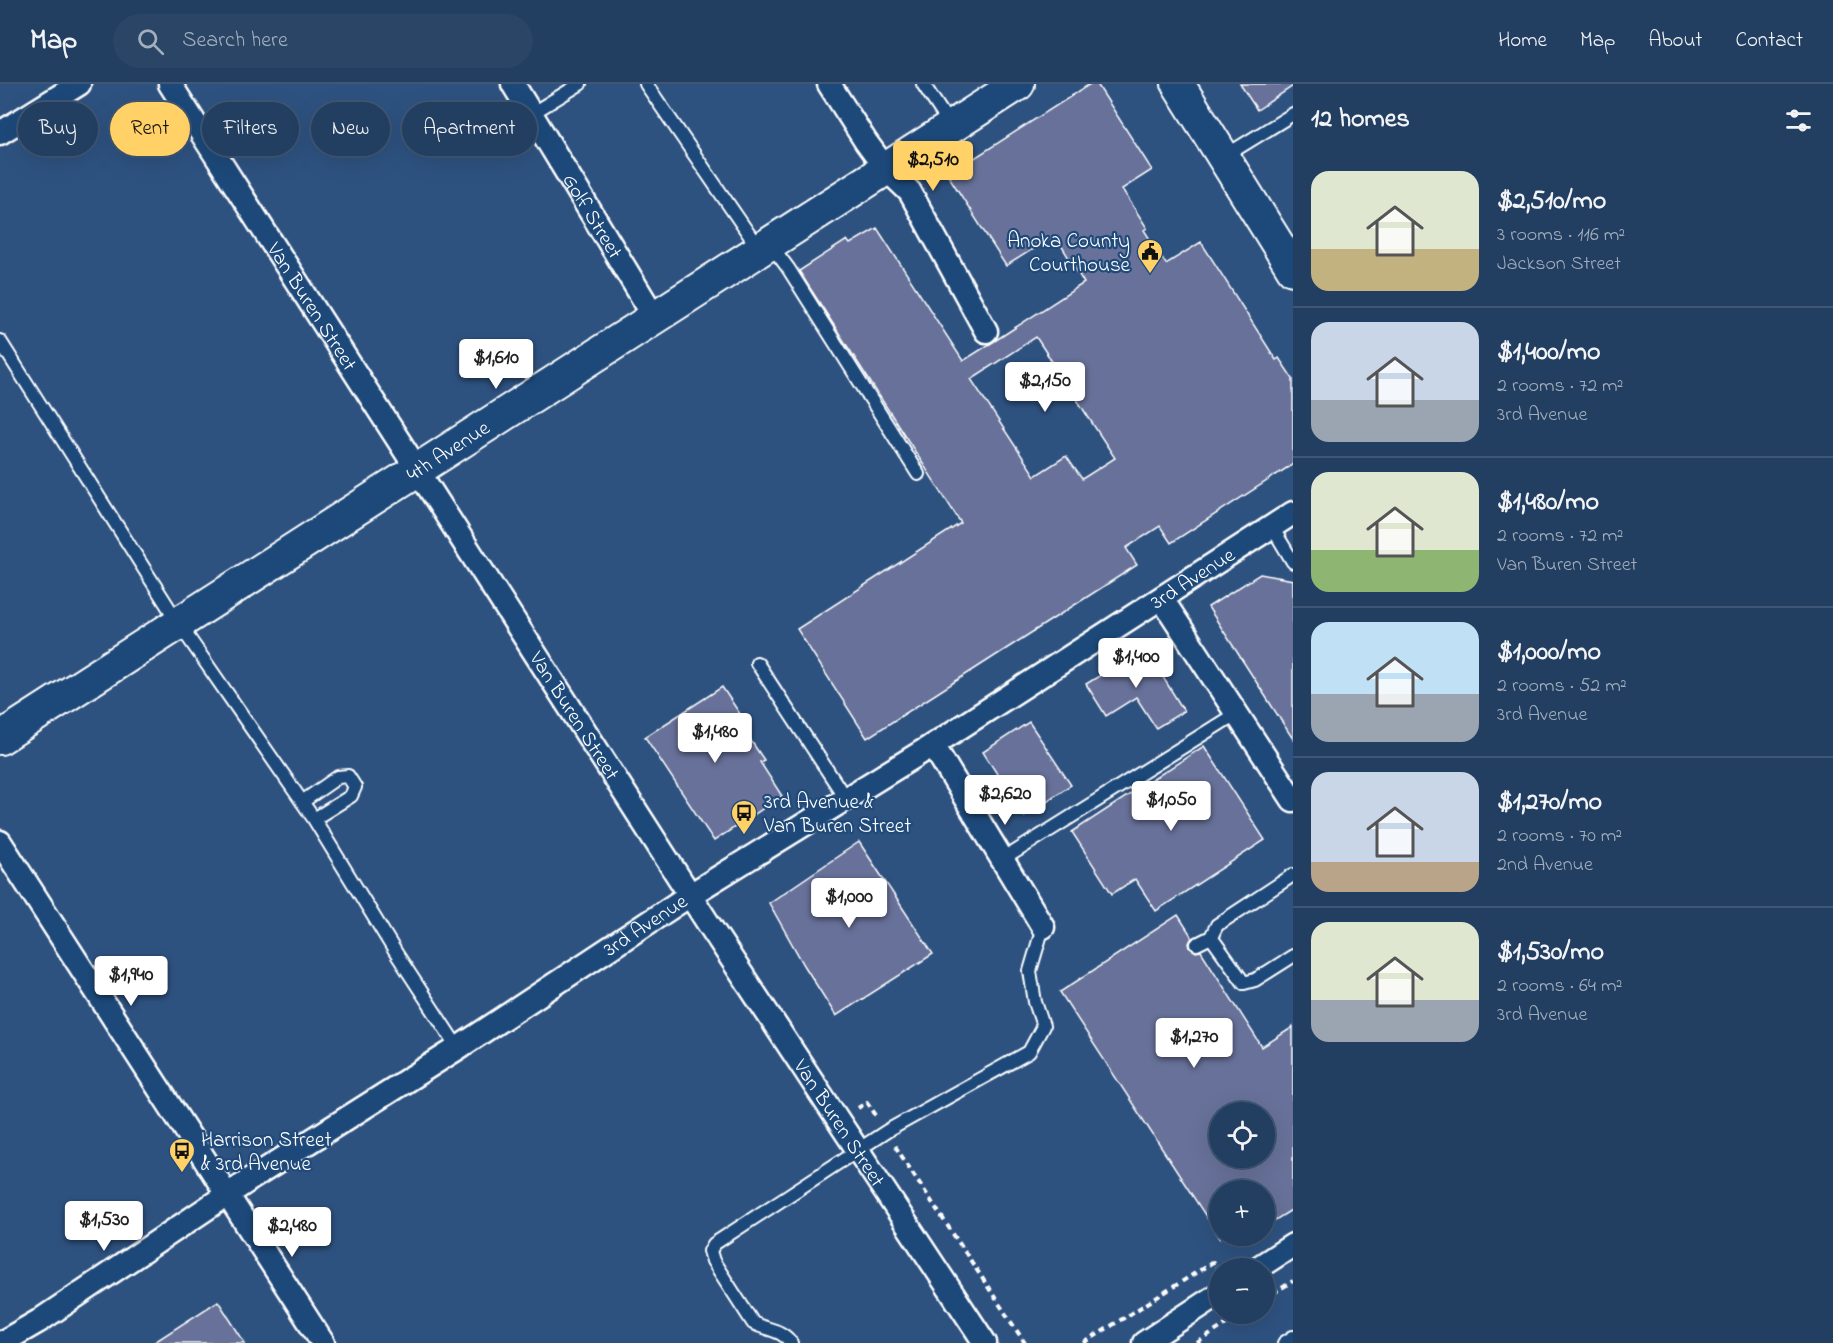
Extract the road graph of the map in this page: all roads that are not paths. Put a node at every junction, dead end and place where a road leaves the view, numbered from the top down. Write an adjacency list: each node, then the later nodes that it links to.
1 (79, 84): 15 (street)
2 (170, 84): 23 (street, Van Buren Street)
3 (513, 84): 10 (street, Golf Street)
4 (580, 84): 11 (lane)
5 (646, 84): 18 (lane)
6 (829, 84): 17 (street)
7 (923, 84): 14 (lane)
8 (1018, 84): 14 (street, 4th Avenue)
9 (1178, 84): 16 (street)
10 (524, 102)
11 (537, 110)
12 (1293, 114): 16 (lane)
13 (537, 124): 20 (street, Golf Street)
14 (951, 126): 17 (street, 4th Avenue)
15 (0, 133)
16 (1224, 157): 19 (street)
17 (885, 168): 18 (street, 4th Avenue); 21 (street)
18 (764, 246): 20 (street, 4th Avenue); 24 (lane)
19 (1293, 269)
20 (655, 318): 23 (street, 4th Avenue)
21 (986, 331)
22 (0, 341): 29 (lane)
23 (417, 470): 29 (street, 4th Avenue); 41 (street, Van Buren Street)
24 (918, 474)
25 (1293, 513): 26 (street, 3rd Avenue)
26 (1272, 527): 27 (lane); 28 (street, 3rd Avenue)
27 (1293, 561)
28 (1162, 599): 31 (street); 33 (street, 3rd Avenue)
29 (179, 624): 32 (street, 4th Avenue); 36 (lane)
30 (757, 663): 35 (lane)
31 (1237, 713): 34 (street); 39 (lane)
32 (0, 738)
33 (933, 745): 35 (street, 3rd Avenue); 39 (street)
34 (1289, 786)
35 (846, 799): 41 (street, 3rd Avenue)
36 (302, 802): 37 (lane); 37 (lane)
37 (314, 819): 46 (lane)
38 (0, 842): 48 (street)
39 (1002, 860): 42 (street)
40 (1293, 875): 43 (lane)
41 (690, 895): 46 (street, 3rd Avenue); 47 (street, Van Buren Street)
42 (1043, 927): 47 (lane)
43 (1211, 937): 44 (lane); 45 (lane)
44 (1197, 944)
45 (1293, 956)
46 (458, 1048): 48 (street, 3rd Avenue)
47 (856, 1150): 55 (lane); 56 (street, Van Buren Street)
48 (227, 1194): 53 (street, 3rd Avenue); 54 (street)
49 (1293, 1245): 50 (street)
50 (1273, 1258)
51 (1209, 1300): 57 (street)
52 (1293, 1337): 58 (lane)
53 (1, 1343)
54 (323, 1343)
55 (790, 1343)
56 (985, 1343)
57 (1144, 1343)
58 (1284, 1343)

